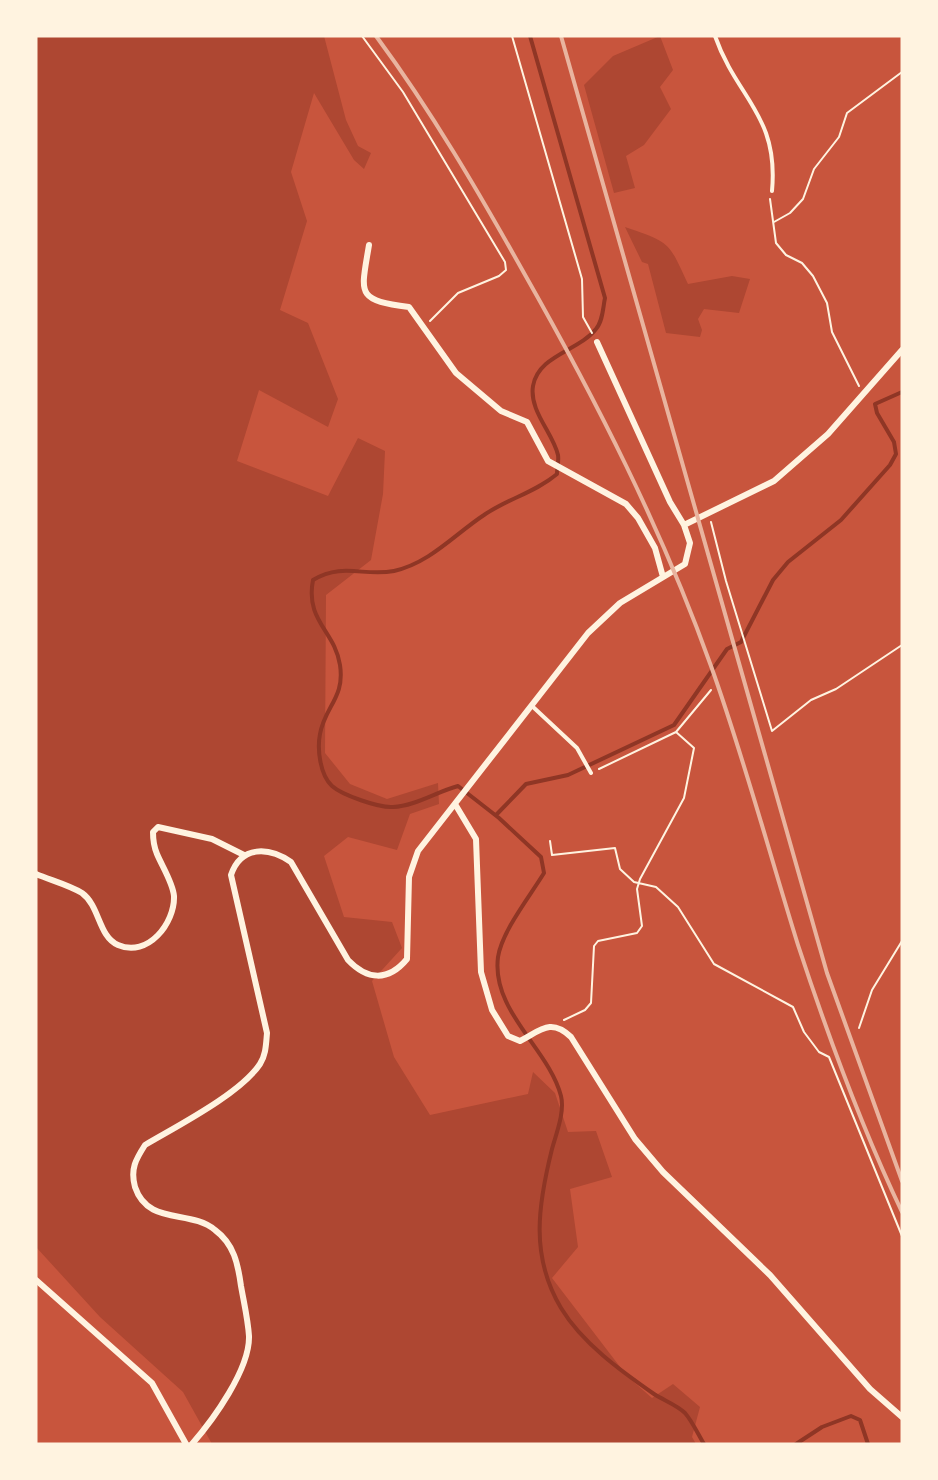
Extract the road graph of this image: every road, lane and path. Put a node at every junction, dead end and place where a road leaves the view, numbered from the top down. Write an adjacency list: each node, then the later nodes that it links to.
1 (362, 36): 8 (path)
2 (512, 36): 9 (path)
3 (715, 36): 5 (lane)
4 (902, 72): 6 (path)
5 (772, 191): 6 (path)
6 (774, 222): 11 (path)
7 (369, 245): 8 (street)
8 (425, 328): 14 (street)
9 (597, 342): 13 (street)
10 (902, 350): 11 (street)
11 (865, 392): 12 (street)
12 (712, 512): 13 (street); 15 (path)
13 (684, 525): 14 (street)
14 (663, 577): 17 (street)
15 (902, 645)
16 (711, 690): 18 (path)
17 (532, 705): 19 (lane); 20 (street)
18 (676, 732): 19 (path); 24 (path)
19 (591, 773)
20 (457, 801): 22 (street); 26 (street)
21 (550, 841): 24 (path)
22 (244, 855): 23 (street); 32 (street)
23 (36, 874)
24 (639, 884): 26 (path); 28 (path)
25 (902, 941): 27 (path)
26 (560, 1026): 30 (street)
27 (859, 1028)
28 (902, 1236)
29 (36, 1280): 31 (street)
30 (902, 1418)
31 (186, 1444)
32 (192, 1444)

